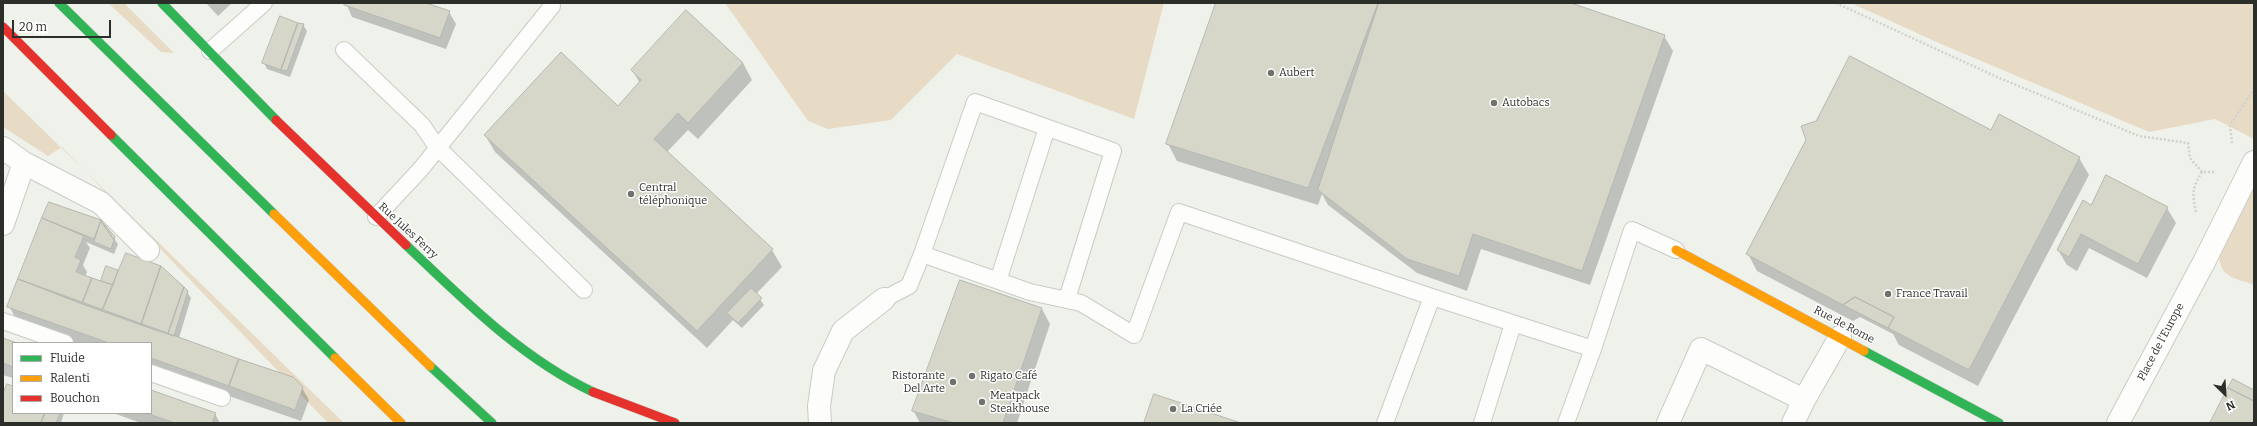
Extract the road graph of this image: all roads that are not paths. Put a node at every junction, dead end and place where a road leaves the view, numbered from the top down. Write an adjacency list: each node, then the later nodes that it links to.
1 (59, 3): 32 (main road)
2 (162, 3): 7 (main road, Rue Jules Ferry)
3 (264, 3): 7 (lane)
4 (552, 6): 9 (lane)
5 (3, 27): 31 (main road)
6 (344, 50): 9 (lane)
7 (210, 51): 13 (main road, Rue Jules Ferry)
8 (1047, 128): 17 (lane); 18 (lane); 22 (lane)
9 (437, 147): 13 (lane); 19 (lane)
10 (3, 148): 12 (street)
11 (2254, 162): 41 (street, Place de l'Europe)
12 (24, 163): 14 (street); 15 (street)
13 (376, 217): 33 (main road, Rue Jules Ferry)
14 (3, 224)
15 (148, 250)
16 (1676, 250): 25 (main road, Rue de Rome); 27 (lane)
17 (922, 254): 18 (lane); 21 (lane)
18 (998, 281): 22 (lane)
19 (584, 290)
20 (1432, 297): 22 (lane); 24 (lane); 35 (lane)
21 (884, 299): 34 (street)
22 (1067, 300)
23 (3, 321): 26 (lane)
24 (1513, 324): 27 (lane); 36 (lane)
25 (1840, 337): 30 (street); 40 (main road, Rue de Rome)
26 (62, 342)
27 (1593, 349): 37 (lane)
28 (152, 373): 29 (lane)
29 (222, 398)
30 (1804, 400): 38 (street); 39 (street)
31 (401, 423)
32 (492, 423)
33 (675, 423)
34 (820, 423)
35 (1385, 423)
36 (1482, 423)
37 (1566, 423)
38 (1668, 423)
39 (1793, 423)
40 (1999, 423)
41 (2118, 423)

